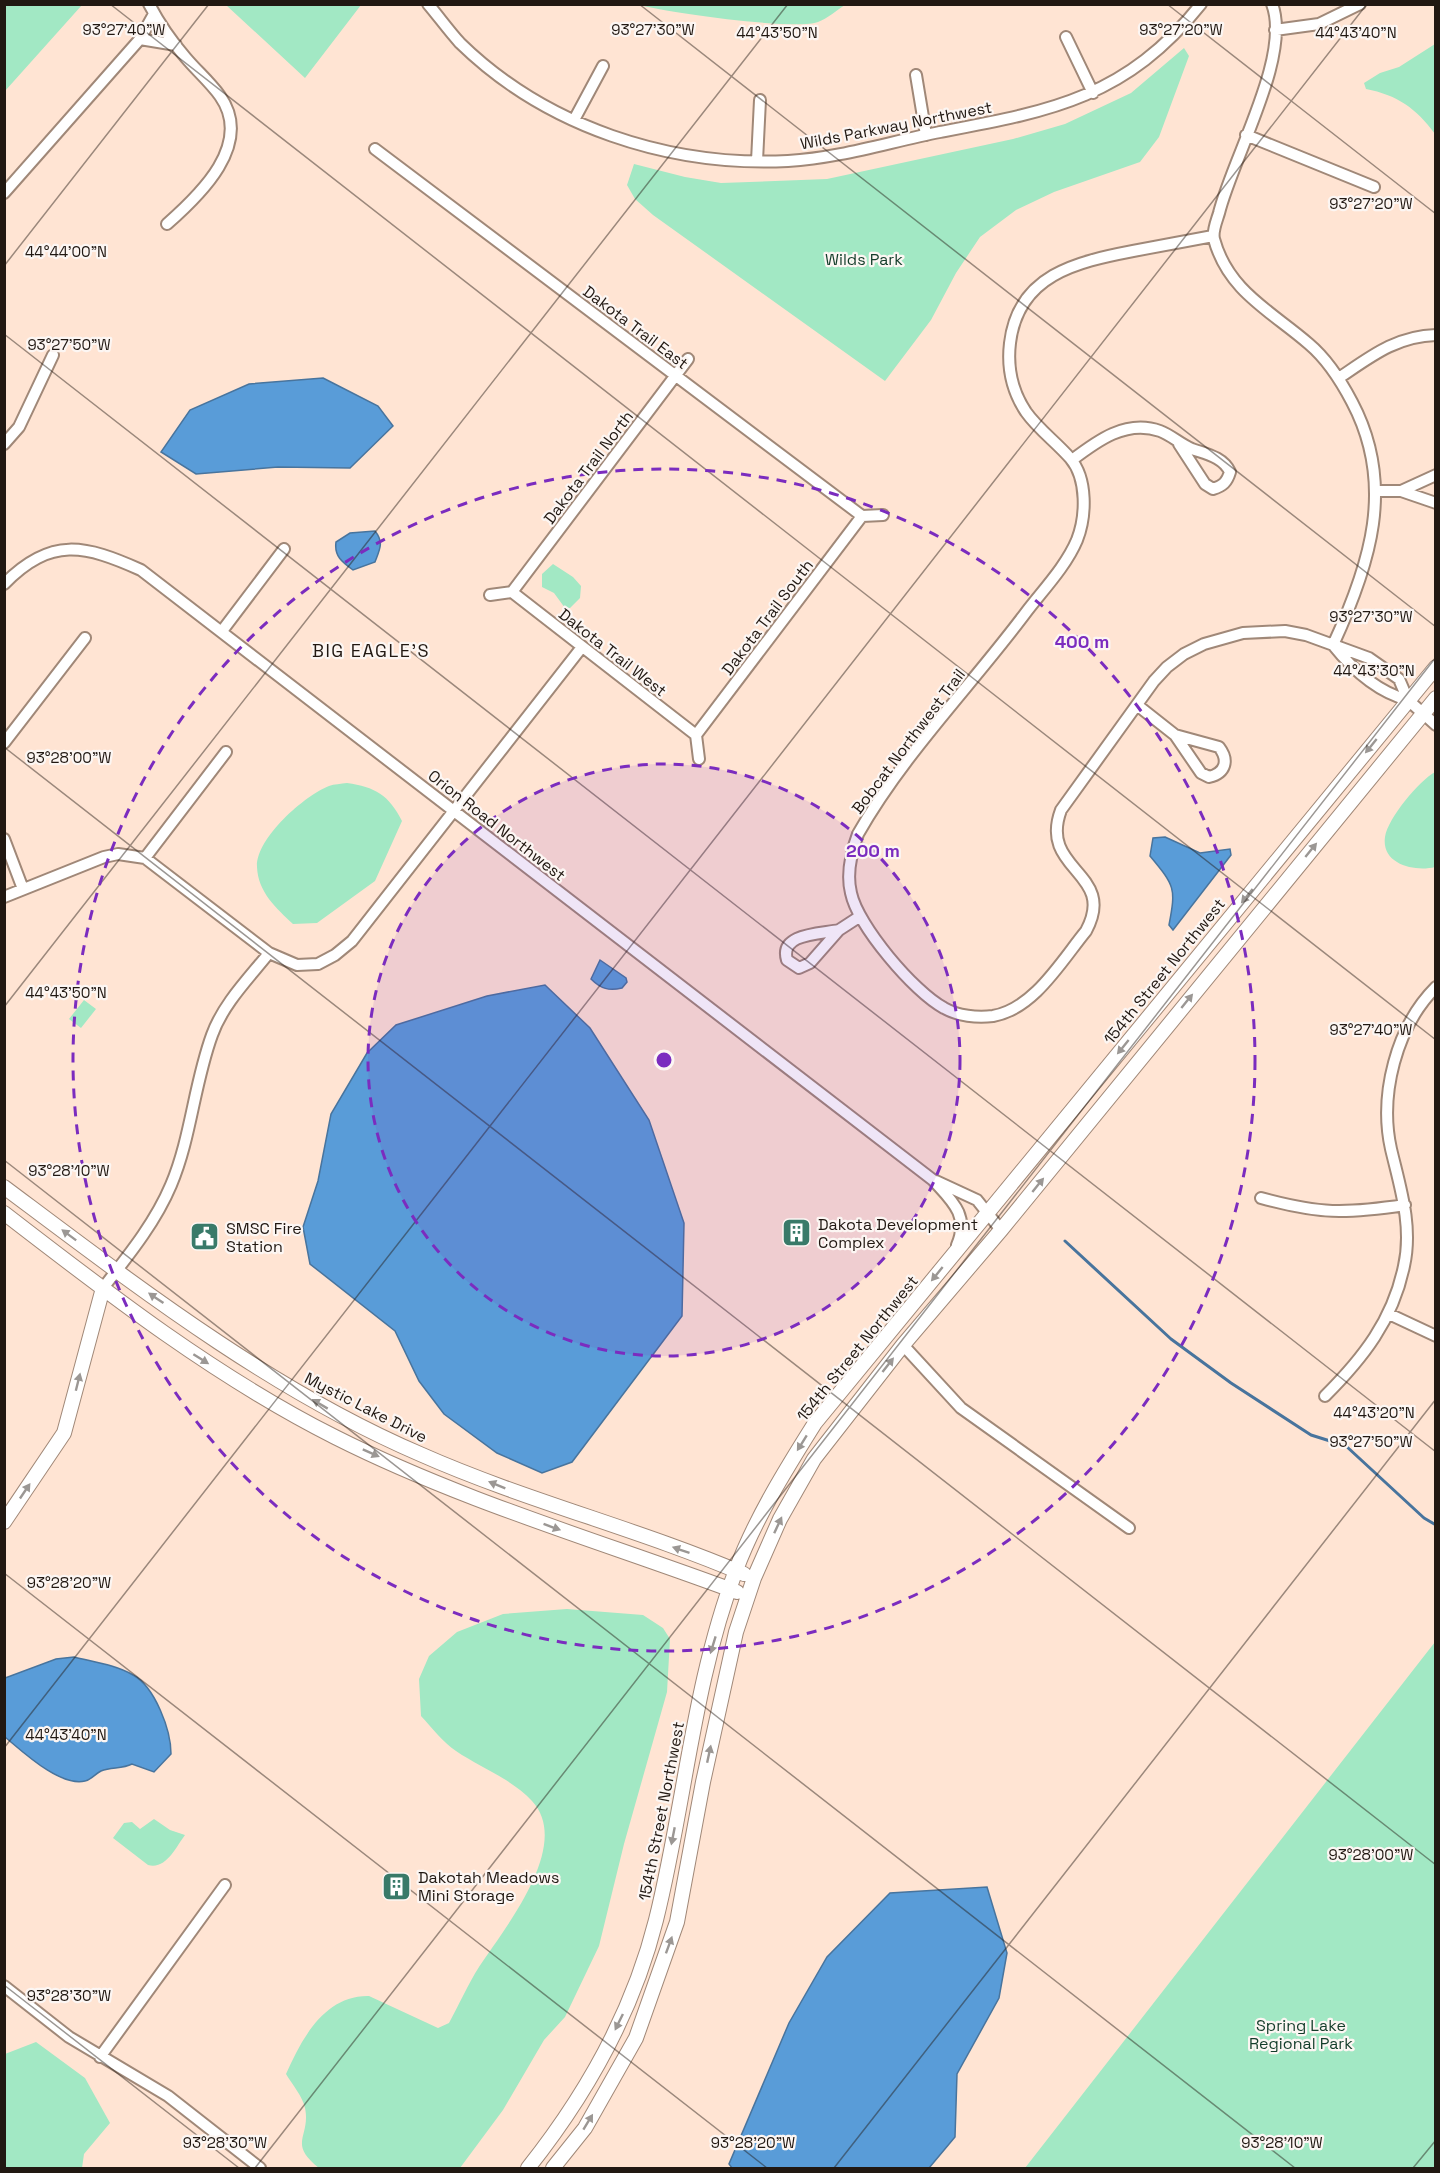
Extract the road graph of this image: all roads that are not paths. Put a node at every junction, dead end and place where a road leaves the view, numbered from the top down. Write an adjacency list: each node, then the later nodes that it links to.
1 (428, 4): 14 (street, Wilds Parkway Northwest)
2 (1201, 4): 12 (street, Wilds Parkway Northwest)
3 (1272, 4): 6 (street)
4 (1360, 4): 6 (street)
5 (152, 9): 8 (street); 9 (street)
6 (1275, 30): 16 (street)
7 (1066, 37): 12 (street)
8 (140, 39): 9 (street); 20 (street)
9 (176, 45): 21 (street)
10 (603, 66): 14 (street)
11 (916, 75): 15 (street)
12 (1092, 93): 15 (street, Wilds Parkway Northwest)
13 (760, 100): 18 (street)
14 (574, 120): 18 (street, Wilds Parkway Northwest)
15 (926, 135): 18 (street, Wilds Parkway Northwest)
16 (1246, 135): 19 (street); 22 (street)
17 (375, 149): 26 (street, Dakota Trail East)
18 (757, 161)
19 (1374, 187)
20 (4, 193)
21 (167, 224)
22 (1213, 236): 27 (street); 30 (street, Bobcat Northwest Trail)
23 (1436, 335): 27 (street)
24 (54, 355): 28 (street)
25 (688, 359): 26 (street, Dakota Trail North)
26 (676, 375): 36 (street, Dakota Trail East); 39 (street, Dakota Trail North)
27 (1339, 378): 32 (street)
28 (4, 444)
29 (1179, 444): 29 (street); 30 (street)
30 (1072, 460): 61 (street, Bobcat Northwest Trail)
31 (1436, 475): 33 (street)
32 (1376, 491): 33 (street); 43 (street)
33 (1401, 491): 34 (street)
34 (1436, 503)
35 (883, 515): 36 (street)
36 (862, 516): 51 (street, Dakota Trail South)
37 (284, 549): 41 (street)
38 (4, 584): 41 (street, Orion Road Northwest)
39 (512, 592): 40 (street); 44 (street, Dakota Trail West)
40 (490, 595)
41 (222, 631): 56 (street, Orion Road Northwest)
42 (85, 638): 53 (street)
43 (1333, 645): 47 (street, Bobcat Northwest Trail); 47 (street, Bobcat Northwest Trail); 48 (street, Bobcat Northwest Trail)
44 (582, 647): 51 (street, Dakota Trail West); 56 (street)
45 (1436, 667): 47 (street, 154th Street Northwest)
46 (1436, 698): 49 (street, 154th Street Northwest)
47 (1408, 700): 49 (street, Bobcat Northwest Trail); 69 (street, 154th Street Northwest, one-way to 69)
48 (1137, 705): 52 (street); 61 (street, Bobcat Northwest Trail)
49 (1423, 713): 50 (street, Bobcat Northwest Trail); 71 (street, 154th Street Northwest, one-way to 49)
50 (1436, 725)
51 (696, 735): 55 (street)
52 (1175, 735): 52 (street)
53 (4, 743)
54 (226, 752): 58 (street)
55 (699, 759)
56 (453, 810): 63 (street); 65 (street, Orion Road Northwest)
57 (4, 839): 59 (street)
58 (145, 858): 59 (street); 63 (street)
59 (23, 889): 60 (street)
60 (4, 897)
61 (859, 917): 62 (street)
62 (839, 930): 62 (street)
63 (269, 953): 73 (street)
64 (1436, 987): 68 (street)
65 (933, 1179): 69 (street, Orion Road Northwest); 72 (street, Orion Road Northwest)
66 (4, 1187): 73 (street, Mystic Lake Drive, one-way to 66)
67 (1260, 1198): 68 (street)
68 (1405, 1205): 75 (street)
69 (987, 1212): 71 (street, Orion Road Northwest); 72 (street, 154th Street Northwest)
70 (4, 1213): 74 (street)
71 (1001, 1230): 77 (street, 154th Street Northwest)
72 (953, 1255): 81 (street, 154th Street Northwest, one-way to 81)
73 (116, 1271): 74 (street); 81 (street, Mystic Lake Drive, one-way to 73)
74 (103, 1288): 79 (street, one-way to 74); 83 (street, one-way to 83)
75 (1389, 1314): 76 (street); 78 (street)
76 (1436, 1336)
77 (903, 1345): 80 (street); 82 (street, 154th Street Northwest, one-way to 77)
78 (1324, 1396)
79 (4, 1522)
80 (1129, 1528)
81 (736, 1570): 82 (street, Mystic Lake Drive); 83 (street, 154th Street Northwest)
82 (754, 1578): 84 (street, 154th Street Northwest)
83 (730, 1589): 84 (street); 89 (street, 154th Street Northwest, one-way to 89)
84 (748, 1596): 90 (street, 154th Street Northwest, one-way to 84)
85 (225, 1885): 87 (street)
86 (4, 1986): 87 (street)
87 (100, 2057): 88 (street)
88 (259, 2168)
89 (528, 2169)
90 (553, 2169)

